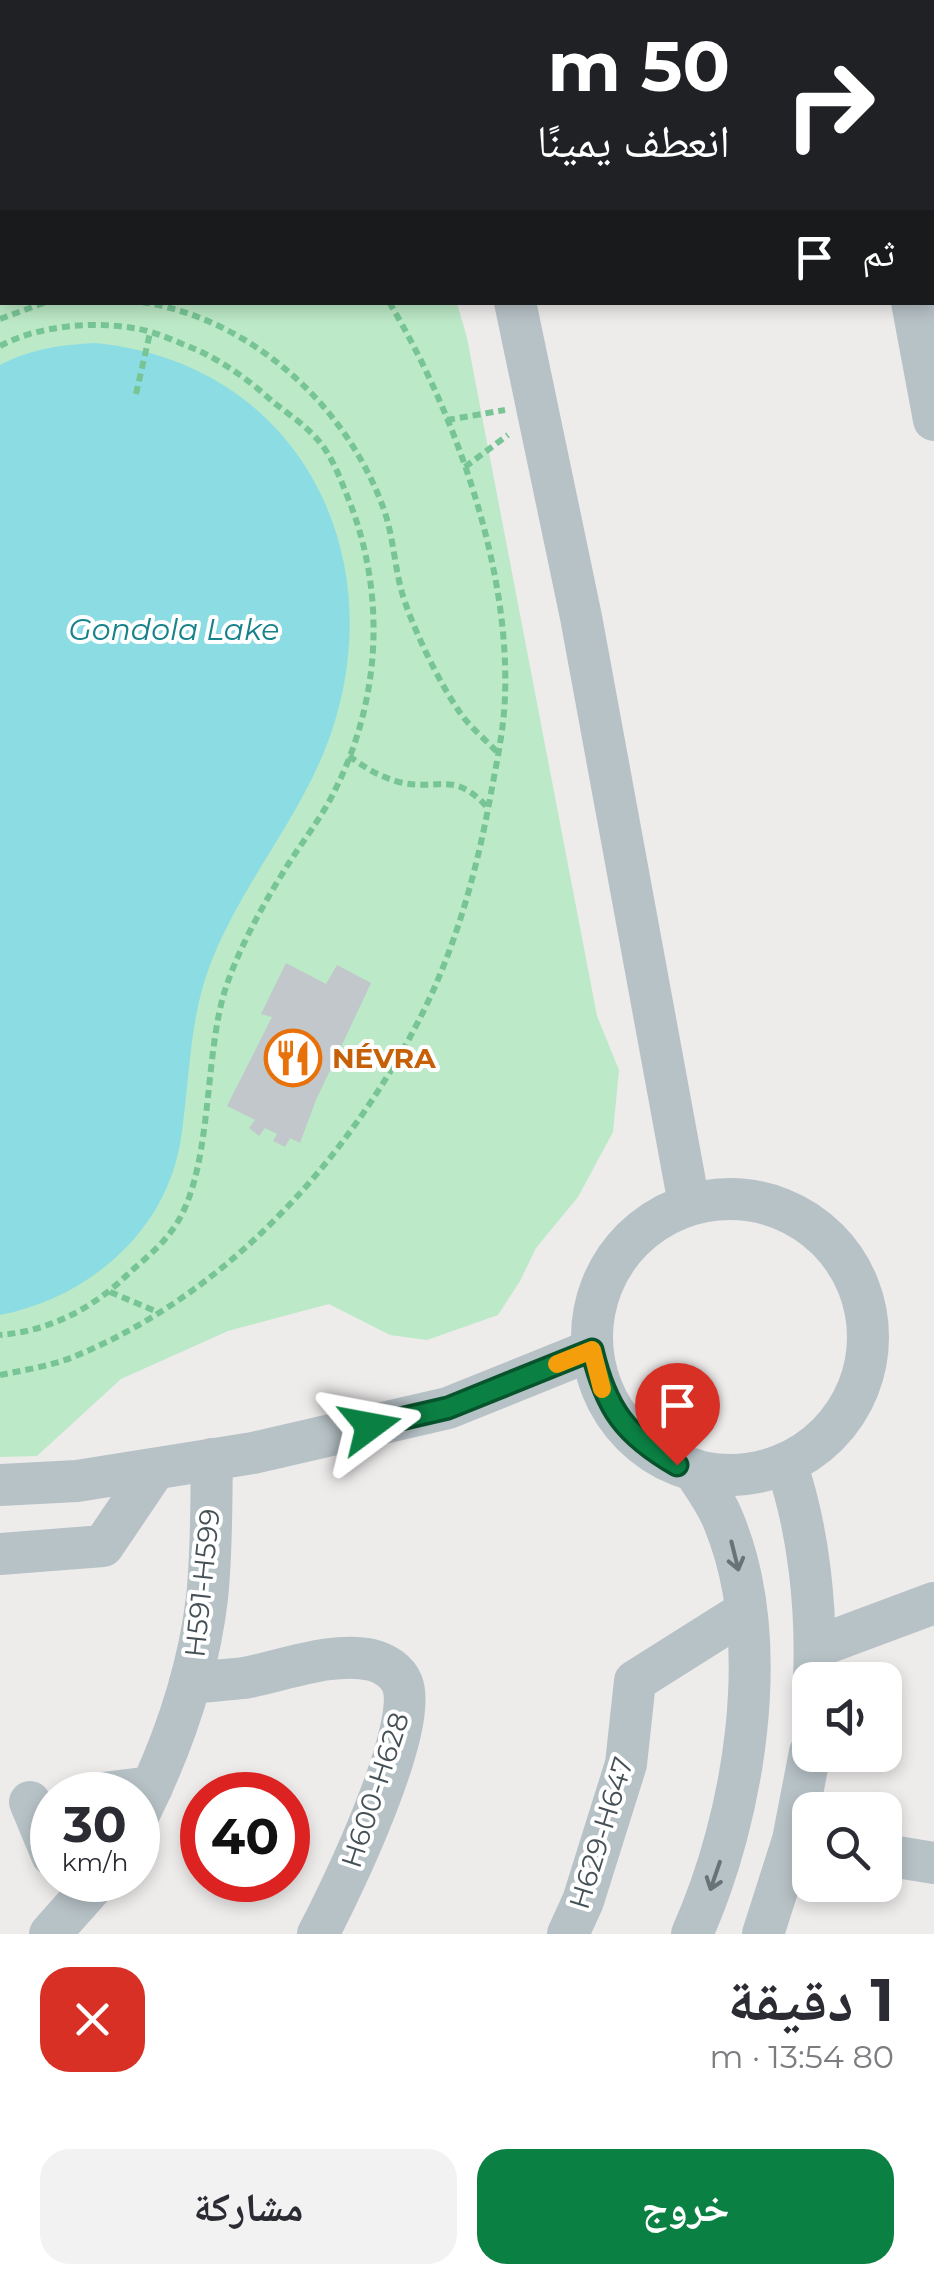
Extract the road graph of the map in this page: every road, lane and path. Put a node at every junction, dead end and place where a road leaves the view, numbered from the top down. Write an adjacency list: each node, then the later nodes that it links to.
1 (38, 305): 6 (path)
2 (162, 305): 14 (path)
3 (391, 305): 11 (path)
4 (516, 305): 10 (street)
5 (913, 305): 12 (street)
6 (0, 319)
7 (150, 333): 8 (path); 9 (path); 15 (path)
8 (0, 346)
9 (136, 394)
10 (537, 408): 11 (path); 13 (path); 17 (street)
11 (448, 420): 13 (path)
12 (934, 420)
13 (464, 467): 14 (path)
14 (498, 753): 16 (path)
15 (349, 756): 16 (path); 18 (path)
16 (488, 809): 19 (path)
17 (689, 1204): 21 (street); 24 (street)
18 (110, 1292): 19 (path); 20 (path)
19 (160, 1313): 22 (path)
20 (0, 1335)
21 (592, 1350): 23 (street); 26 (street)
22 (0, 1375)
23 (212, 1459): 25 (street); 33 (street, H591-H599)
24 (786, 1464): 26 (street); 31 (street)
25 (155, 1469): 27 (street); 28 (street)
26 (693, 1469): 30 (street, one-way to 30)
27 (0, 1485)
28 (0, 1554)
29 (934, 1603): 32 (street)
30 (746, 1611): 39 (street, H629-H647); 40 (street, one-way to 40)
31 (815, 1662)
32 (819, 1662)
33 (190, 1683): 34 (street, H591-H599); 38 (street, H600-H628)
34 (156, 1772)
35 (902, 1858): 36 (street)
36 (934, 1864)
37 (792, 1865): 41 (street)
38 (318, 1934)
39 (568, 1934)
40 (692, 1934)
41 (763, 1934)

